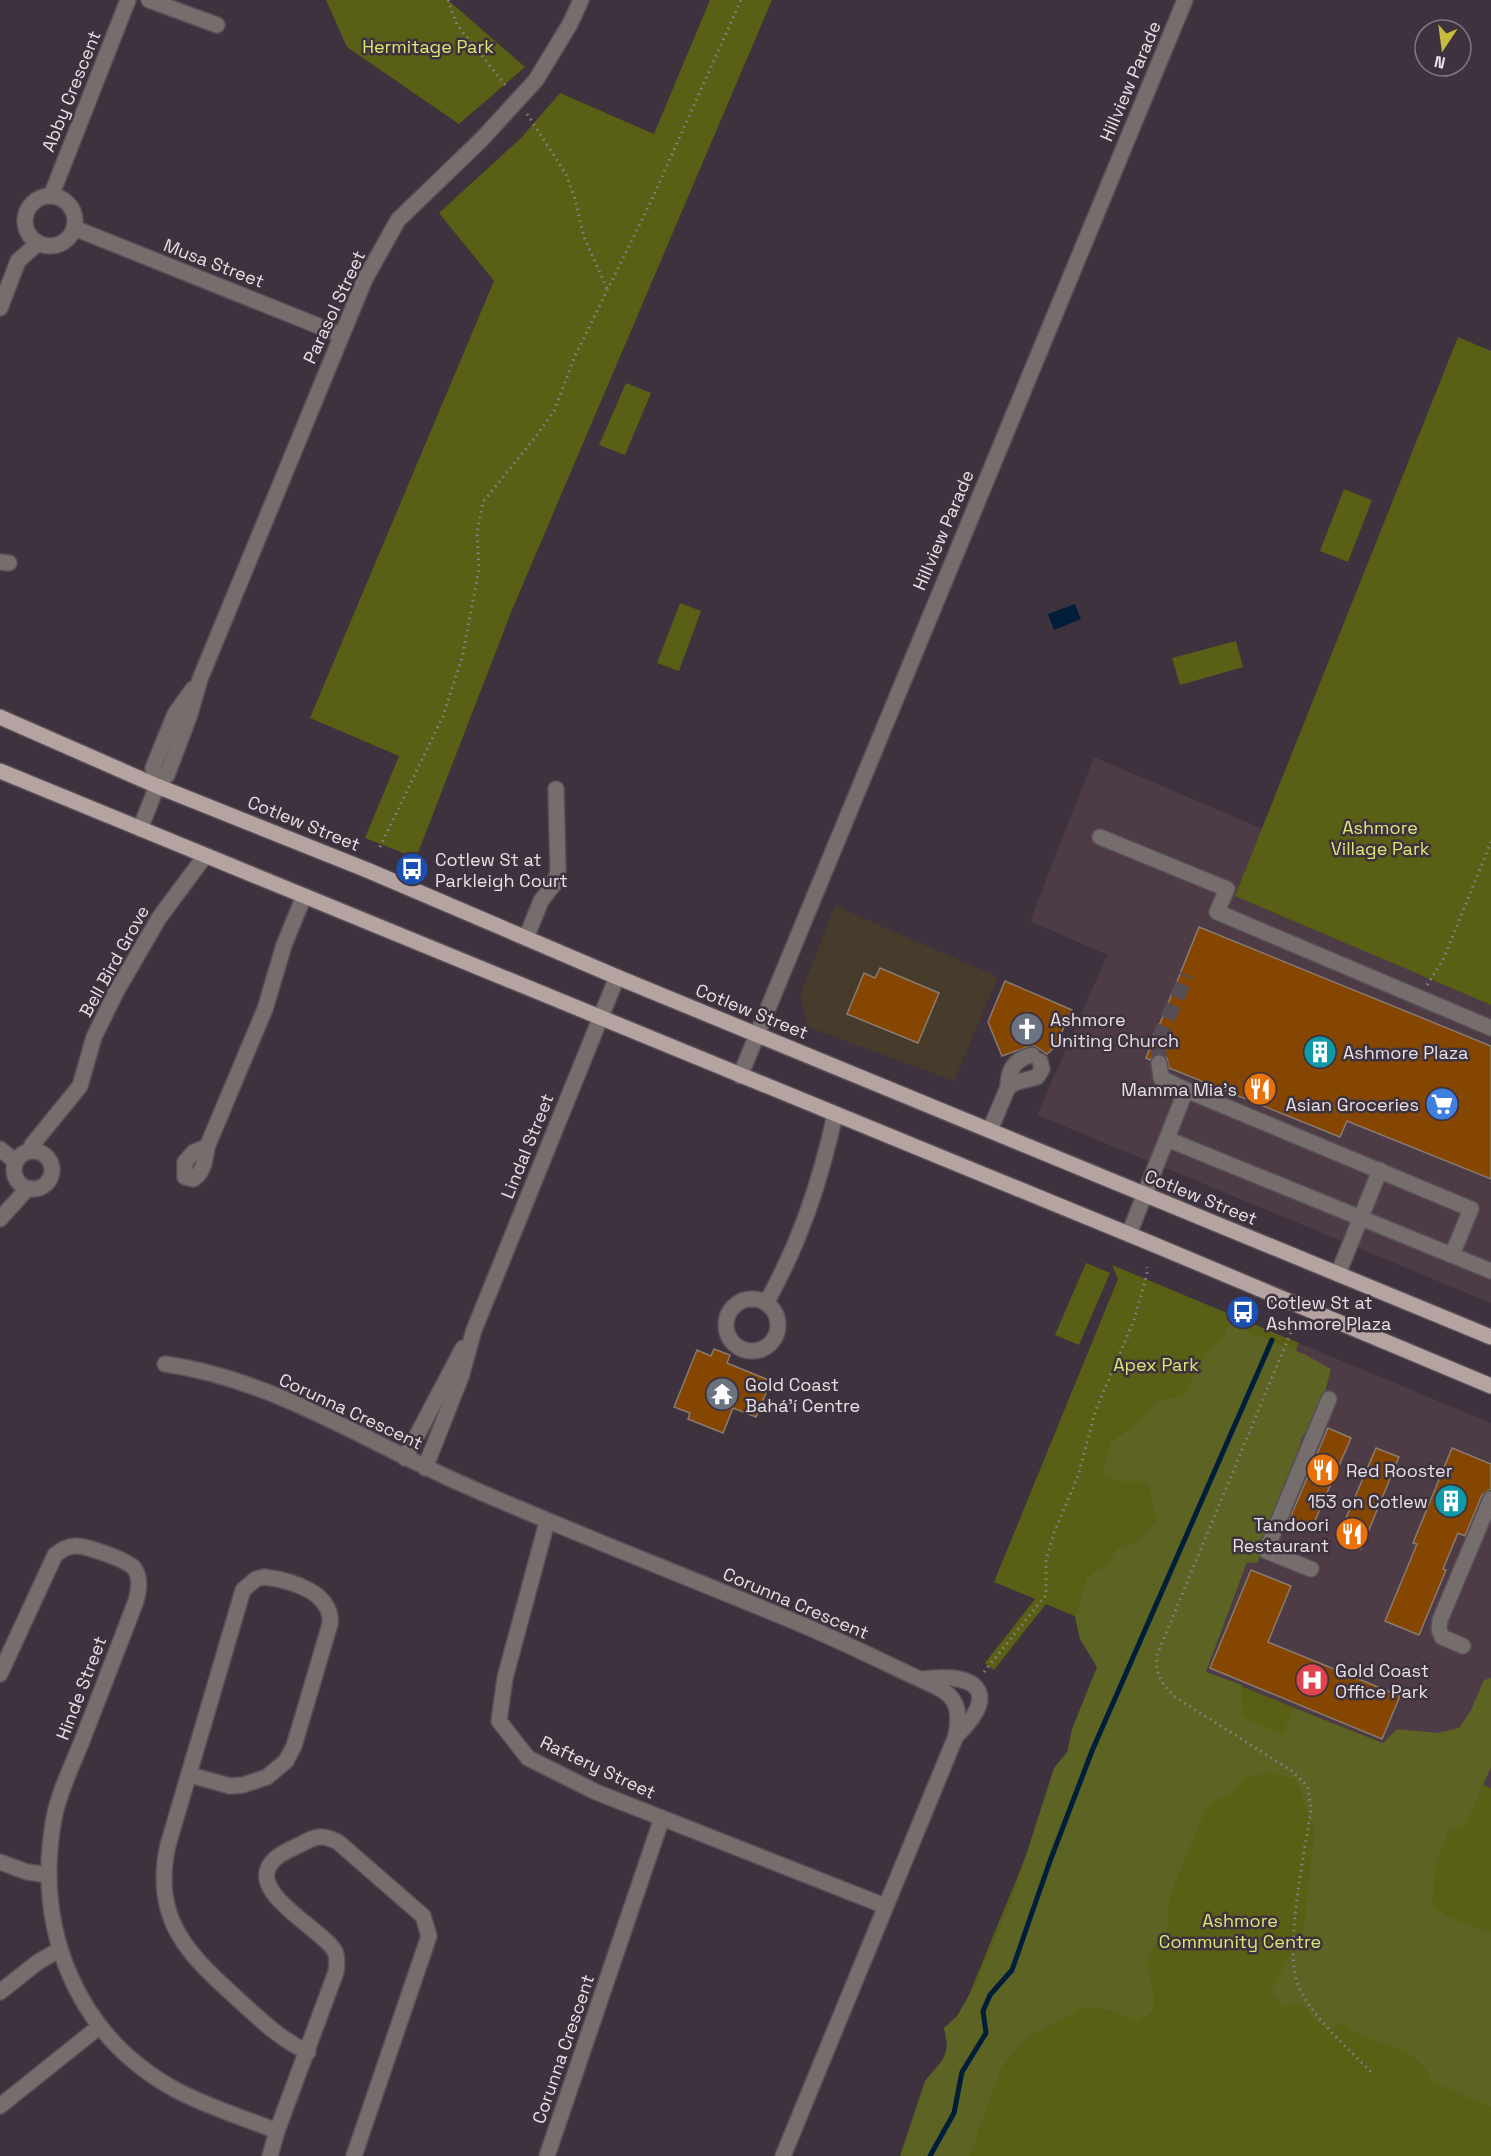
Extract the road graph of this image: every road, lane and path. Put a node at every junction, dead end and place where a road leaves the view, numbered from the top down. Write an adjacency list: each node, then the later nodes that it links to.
1 (128, 0): 9 (street, Abby Crescent)
2 (149, 0): 7 (street)
3 (448, 0): 8 (path)
4 (581, 0): 8 (street, Parasol Street)
5 (741, 0): 12 (path)
6 (1185, 0): 30 (street, Hillview Parade)
7 (217, 25)
8 (517, 100): 12 (path); 14 (street, Parasol Street)
9 (51, 196): 10 (street); 11 (street)
10 (74, 228): 11 (street); 14 (street, Musa Street)
11 (38, 243): 13 (street)
12 (608, 291): 22 (path)
13 (0, 308)
14 (341, 334): 17 (street, Parasol Street)
15 (0, 717): 17 (main road, Cotlew Street)
16 (0, 771): 19 (main road)
17 (157, 786): 19 (street, Parasol Street); 25 (main road, Cotlew Street)
18 (556, 789): 25 (street)
19 (140, 829): 23 (main road)
20 (1100, 837): 29 (street)
21 (1491, 842): 27 (path)
22 (380, 847)
23 (205, 856): 24 (main road); 40 (street, Bell Bird Grove)
24 (304, 896): 28 (main road); 38 (street)
25 (526, 938): 26 (main road, Cotlew Street)
26 (617, 977): 28 (street, Lindal Street); 30 (main road, Cotlew Street)
27 (1428, 983)
28 (601, 1018): 32 (main road); 54 (street, Lindal Street)
29 (1491, 1028)
30 (755, 1034): 32 (street, Hillview Parade); 36 (main road, Cotlew Street)
31 (1159, 1063): 34 (street)
32 (740, 1076): 35 (main road)
33 (1008, 1087): 33 (street); 36 (street)
34 (1186, 1090): 37 (street); 42 (street)
35 (835, 1115): 47 (main road); 52 (street)
36 (990, 1130): 44 (main road, Cotlew Street)
37 (1167, 1139): 44 (street); 45 (street)
38 (207, 1147)
39 (0, 1149): 41 (street)
40 (32, 1151): 41 (street); 43 (street)
41 (16, 1162): 43 (street)
42 (1380, 1170): 45 (street); 48 (street)
43 (28, 1188): 46 (street)
44 (1144, 1194): 47 (street); 51 (main road, Cotlew Street)
45 (1362, 1218): 48 (street); 51 (street)
46 (0, 1220)
47 (1129, 1234): 57 (main road)
48 (1452, 1255): 50 (street)
49 (1147, 1267): 67 (path)
50 (1491, 1270)
51 (1338, 1274): 55 (main road, Cotlew Street)
52 (766, 1302)
53 (1293, 1327): 78 (path)
54 (474, 1330): 59 (street, Lindal Street); 60 (street, Lindal Street)
55 (1491, 1337)
56 (165, 1364): 59 (street, Corunna Crescent)
57 (1491, 1386)
58 (1329, 1399): 63 (street)
59 (405, 1458): 60 (street, Corunna Crescent)
60 (425, 1468): 62 (street, Corunna Crescent)
61 (1491, 1498): 64 (street)
62 (547, 1522): 66 (street, Corunna Crescent); 70 (street, Raftery Street)
63 (1311, 1569)
64 (1463, 1646)
65 (0, 1674): 72 (street, Hinde Street)
66 (921, 1680): 67 (street); 68 (street, Corunna Crescent)
67 (972, 1683): 68 (street)
68 (957, 1736): 73 (street, Corunna Crescent)
69 (190, 1774): 69 (street); 77 (street)
70 (662, 1818): 73 (street, Raftery Street); 83 (street, Corunna Crescent)
71 (0, 1862): 72 (street)
72 (49, 1875): 74 (street, Hinde Street)
73 (885, 1906): 84 (street, Corunna Crescent)
74 (59, 1950): 75 (street); 76 (street, Hinde Street)
75 (0, 1992)
76 (100, 2026): 79 (street); 80 (street, Hinde Street)
77 (308, 2052): 80 (street); 82 (street)
78 (1373, 2074)
79 (0, 2106)
80 (277, 2131): 81 (street)
81 (272, 2156)
82 (354, 2156)
83 (547, 2156)
84 (783, 2156)

